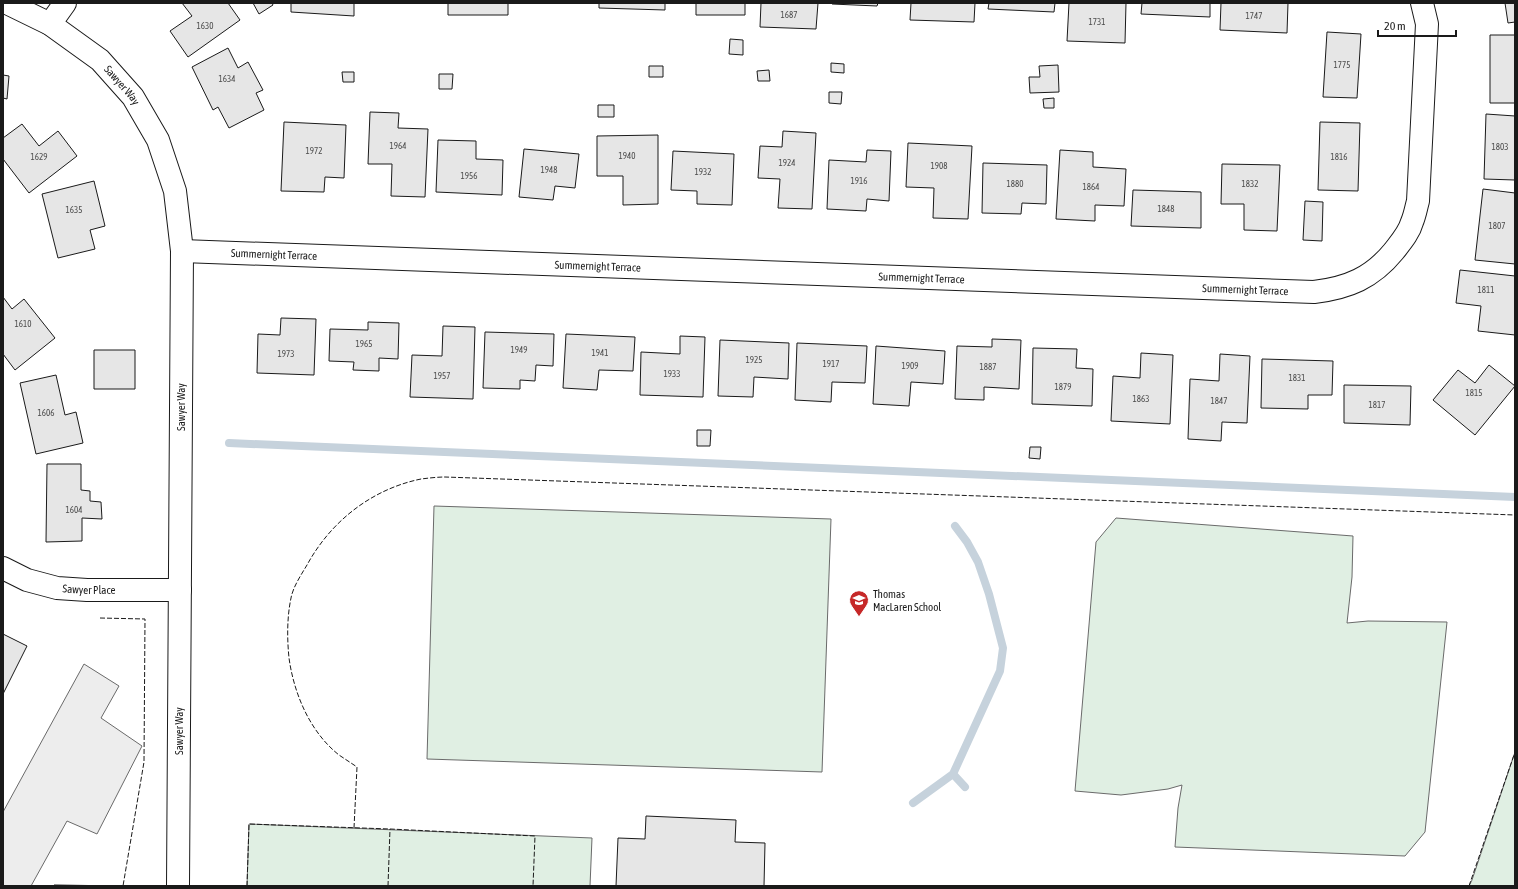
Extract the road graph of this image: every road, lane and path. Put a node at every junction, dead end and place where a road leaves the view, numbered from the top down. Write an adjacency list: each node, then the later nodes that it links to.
1 (7, 3): 4 (street, Sawyer Way)
2 (65, 3): 4 (street)
3 (1422, 3): 5 (street, Summernight Terrace)
4 (50, 24): 5 (street, Sawyer Way)
5 (182, 251): 7 (street, Sawyer Way)
6 (3, 568): 7 (street, Sawyer Place)
7 (180, 590): 8 (street, Sawyer Way)
8 (178, 886)

